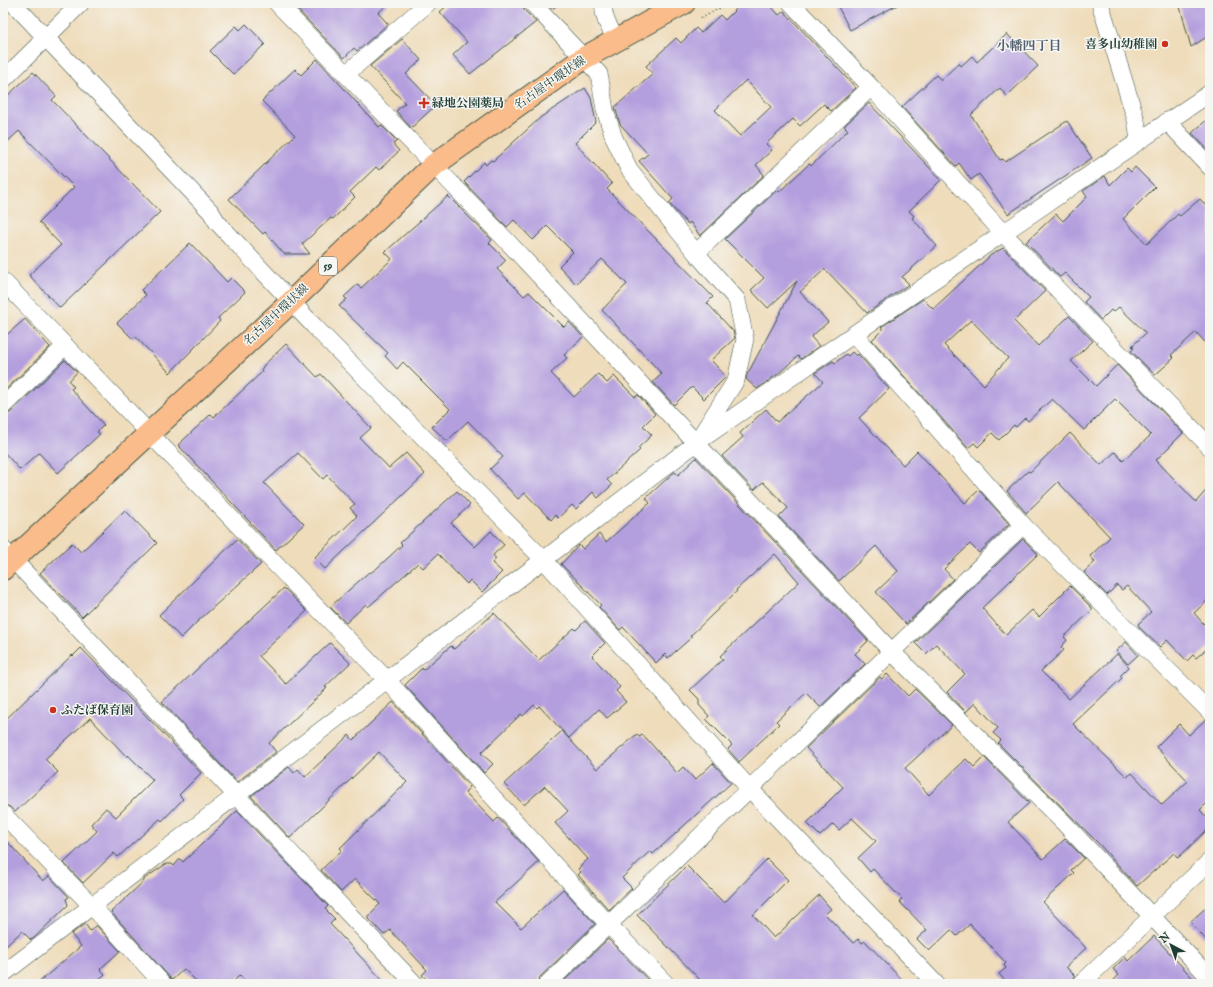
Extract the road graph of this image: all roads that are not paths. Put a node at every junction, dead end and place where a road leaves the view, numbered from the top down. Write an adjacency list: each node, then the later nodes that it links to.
1 (12, 3): 10 (street)
2 (81, 3): 10 (street)
3 (428, 3): 13 (street)
4 (532, 3): 12 (street)
5 (604, 3): 11 (street)
6 (684, 3): 11 (main road, 名古屋中環状線 / 59)
7 (791, 3): 15 (street)
8 (1100, 3): 18 (street)
9 (282, 5): 13 (street)
10 (46, 38): 14 (street); 24 (street)
11 (616, 39): 12 (main road, 名古屋中環状線 / 59)
12 (584, 58): 19 (main road, 名古屋中環状線 / 59); 22 (street)
13 (346, 74): 19 (street)
14 (3, 80)
15 (871, 87): 21 (street); 22 (street)
16 (1210, 93): 17 (street)
17 (1167, 121): 18 (street); 20 (street)
18 (1139, 140): 21 (street)
19 (434, 165): 24 (main road, 名古屋中環状線 / 59); 29 (street)
20 (1210, 167)
21 (1003, 232): 25 (street); 30 (street)
22 (696, 253): 29 (street)
23 (3, 281): 26 (street)
24 (291, 302): 28 (main road, 名古屋中環状線 / 59); 33 (street)
25 (854, 334): 29 (street); 31 (street)
26 (65, 346): 27 (street); 28 (street)
27 (3, 406)
28 (150, 432): 32 (main road, 名古屋中環状線 / 59); 35 (street)
29 (696, 443): 33 (street); 34 (street)
30 (1210, 447)
31 (1023, 524): 34 (street); 36 (street)
32 (6, 559): 38 (street)
33 (543, 559): 35 (street); 37 (street)
34 (892, 652): 37 (street); 42 (street)
35 (386, 679): 38 (street); 43 (street)
36 (1210, 712)
37 (749, 788): 43 (street); 50 (street)
38 (237, 796): 41 (street); 47 (street)
39 (3, 814): 41 (street)
40 (1210, 861): 42 (street)
41 (91, 905): 44 (street); 46 (street)
42 (1152, 916): 45 (street); 51 (street)
43 (609, 925): 48 (street); 49 (street)
44 (3, 974)
45 (1210, 978)
46 (163, 984)
47 (415, 984)
48 (547, 984)
49 (666, 984)
50 (936, 984)
51 (1081, 984)

